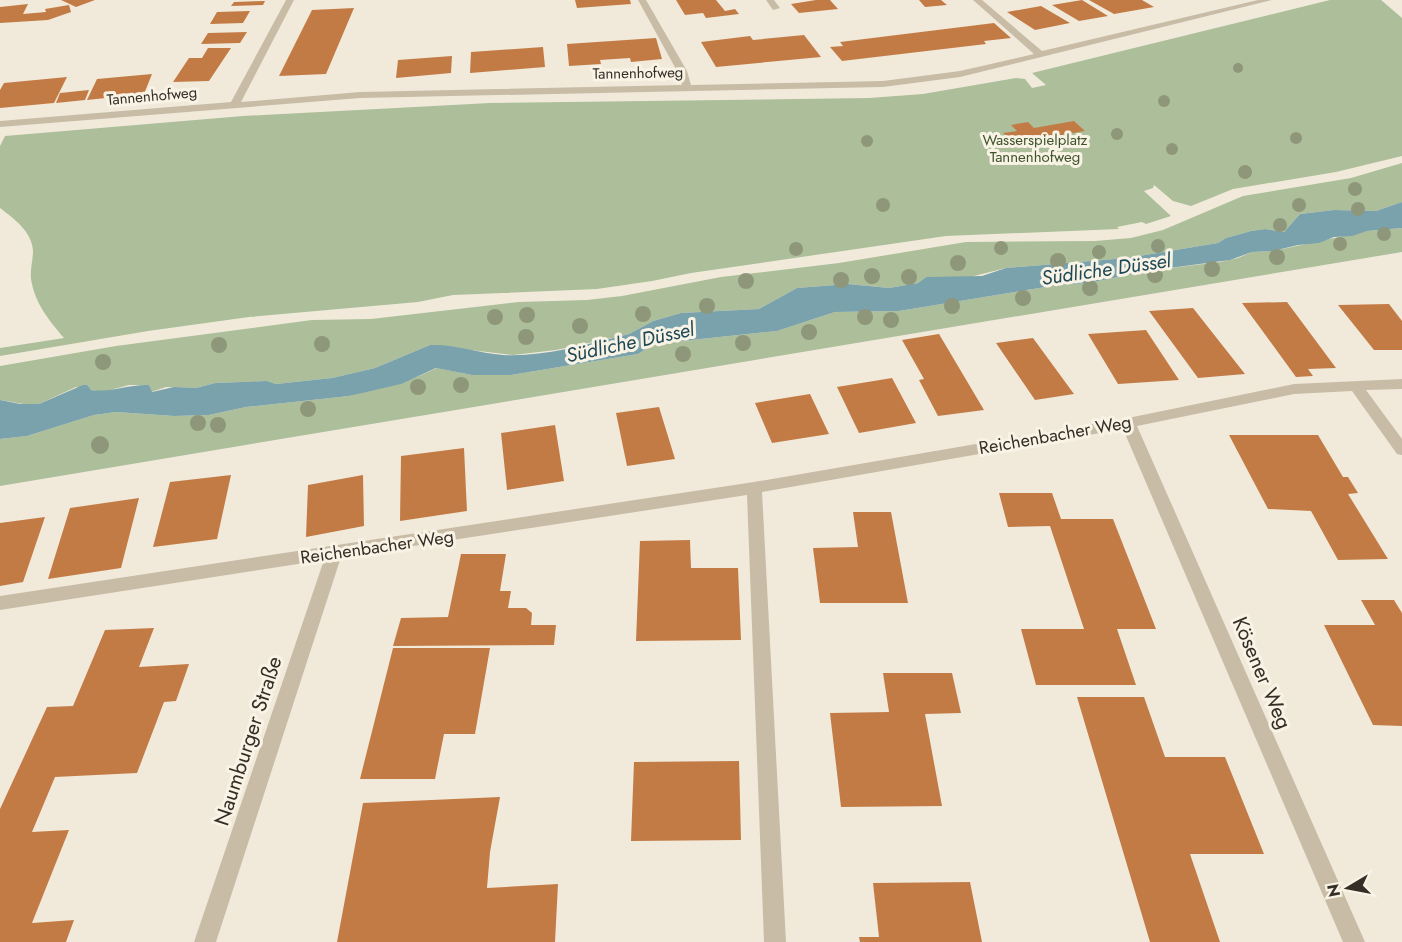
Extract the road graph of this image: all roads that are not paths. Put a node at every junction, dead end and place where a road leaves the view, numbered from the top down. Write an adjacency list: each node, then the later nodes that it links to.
1 (290, 0): 9 (street)
2 (642, 0): 8 (street)
3 (770, 0): 6 (street)
4 (977, 0): 7 (street)
5 (1268, 0): 7 (street, Tannenhofweg)
6 (776, 8)
7 (1040, 54): 8 (street, Tannenhofweg)
8 (687, 87): 9 (street, Tannenhofweg)
9 (235, 104): 10 (street, Tannenhofweg)
10 (0, 124)
11 (1402, 384): 12 (street, Reichenbacher Weg)
12 (1356, 386): 13 (street, Reichenbacher Weg); 14 (street)
13 (1128, 423): 15 (street, Reichenbacher Weg); 20 (street, Kösener Weg)
14 (1402, 450)
15 (754, 488): 16 (street, Reichenbacher Weg); 19 (street)
16 (334, 554): 17 (street, Reichenbacher Weg); 18 (street, Naumburger Straße)
17 (0, 603)
18 (205, 942)
19 (775, 942)
20 (1354, 942)

